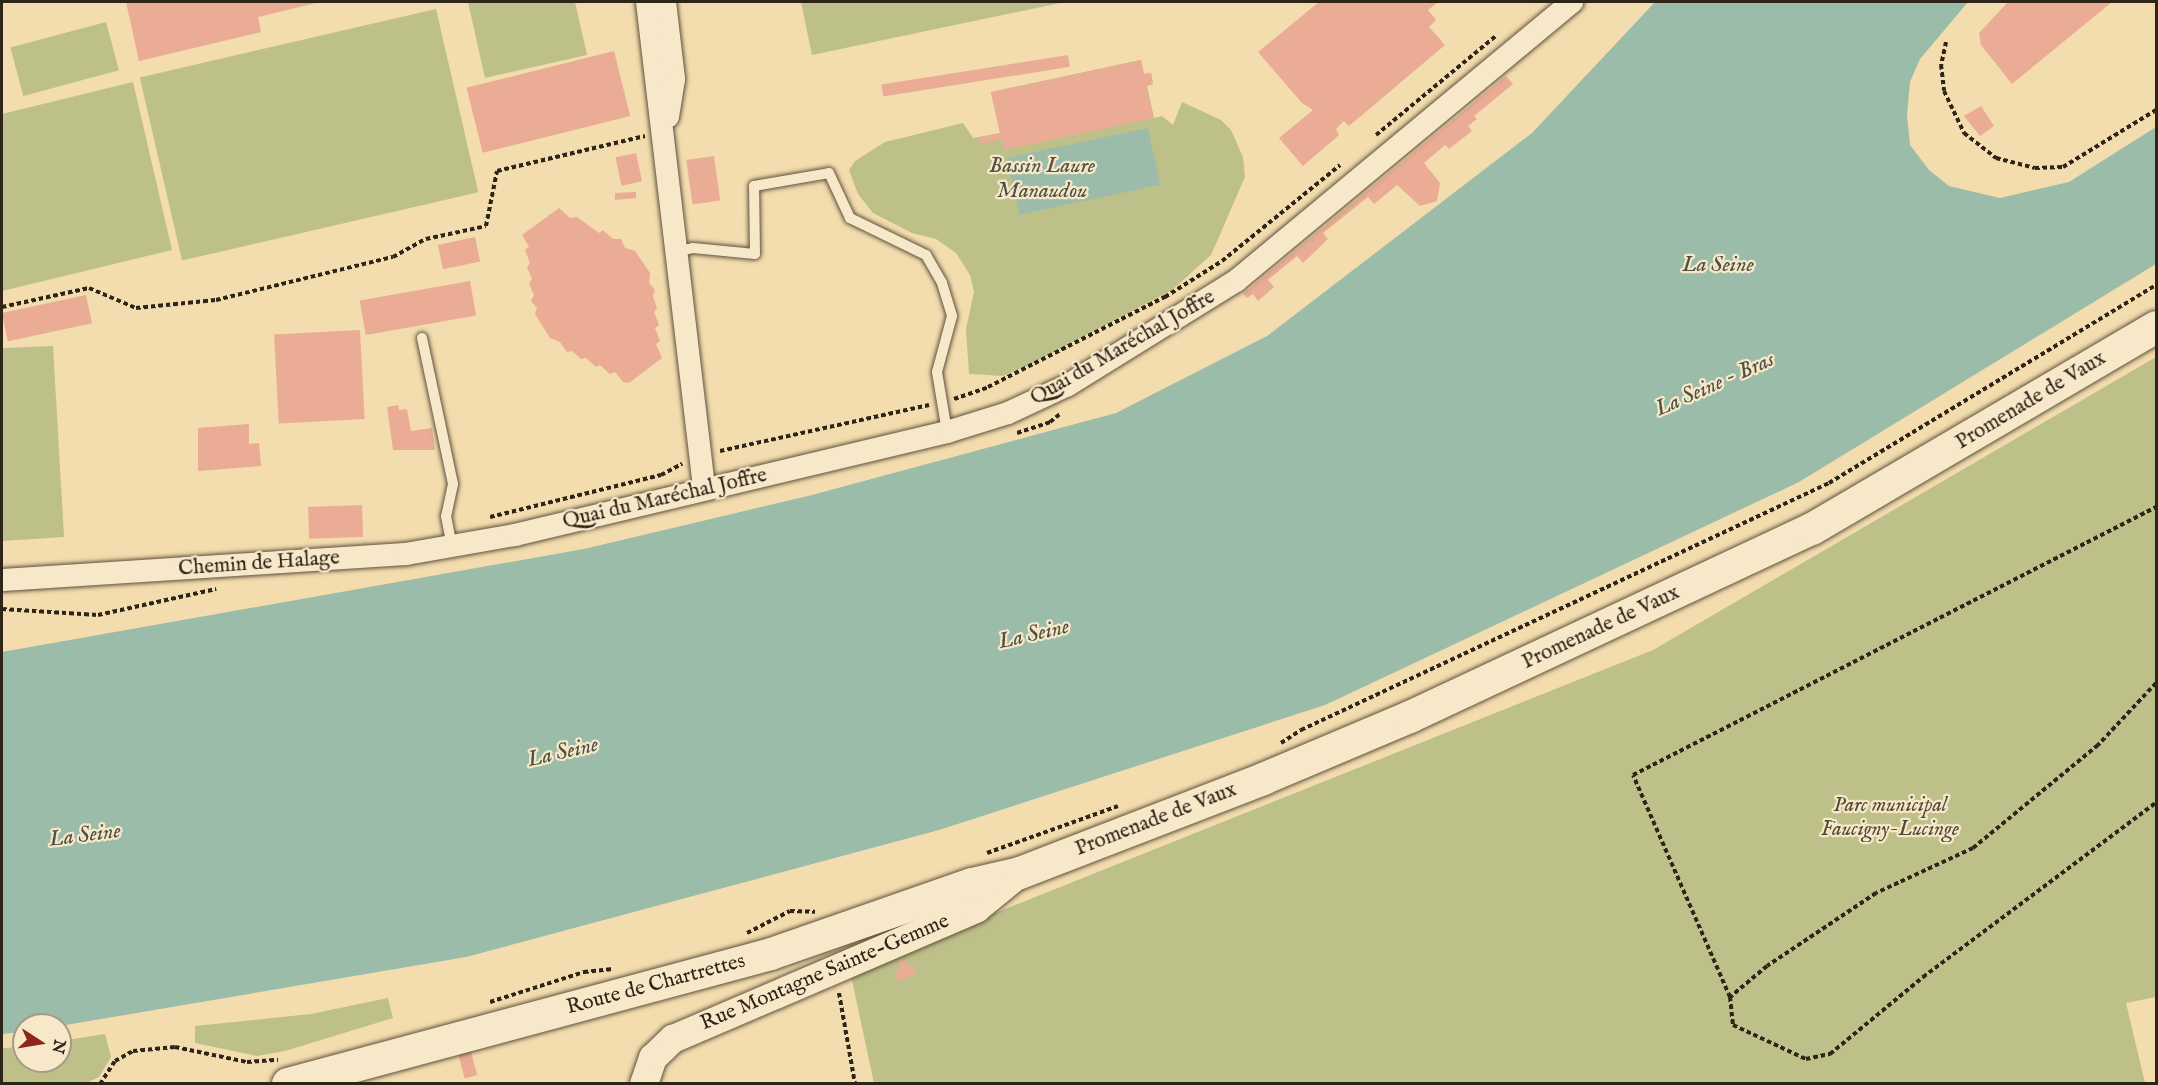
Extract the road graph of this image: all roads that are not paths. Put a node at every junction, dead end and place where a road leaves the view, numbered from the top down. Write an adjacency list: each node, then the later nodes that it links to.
1 (646, 2): 4 (street)
2 (665, 2): 4 (street)
3 (1572, 2): 8 (street, Quai du Maréchal Joffre)
4 (663, 157): 5 (street)
5 (674, 252): 8 (lane); 9 (street)
6 (2157, 327): 13 (main road, Promenade de Vaux)
7 (422, 338): 11 (lane)
8 (947, 432): 9 (street, Quai du Maréchal Joffre)
9 (704, 488): 10 (street, Quai du Maréchal Joffre)
10 (515, 535): 11 (street, Chemin de Halage)
11 (452, 546): 12 (street, Chemin de Halage)
12 (2, 580)
13 (1020, 873): 14 (main road, Route de Chartrettes); 15 (street, Rue Montagne Sainte-Gemme)
14 (288, 1071)
15 (644, 1083)

